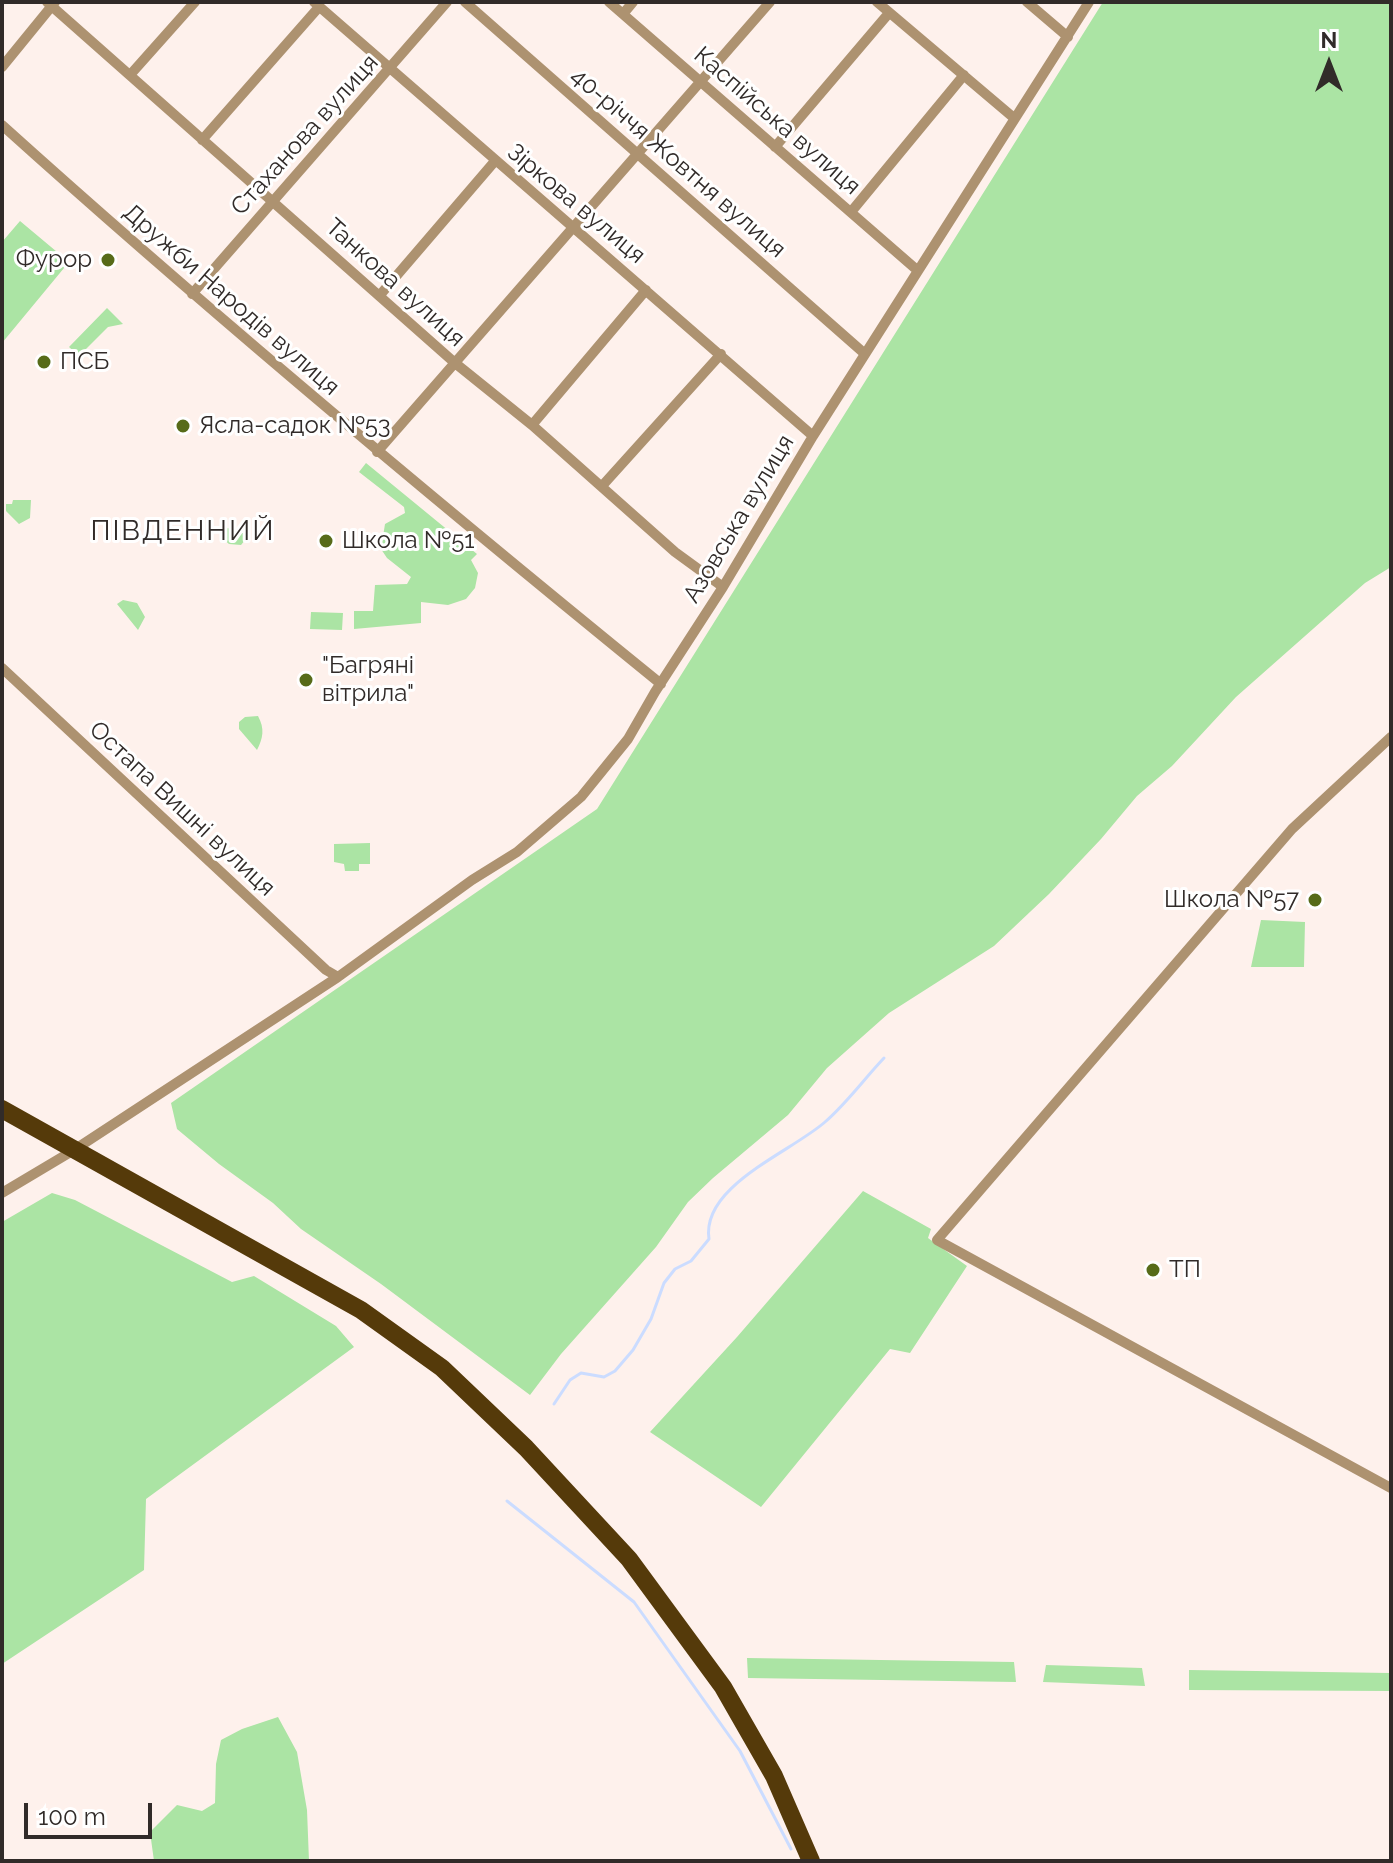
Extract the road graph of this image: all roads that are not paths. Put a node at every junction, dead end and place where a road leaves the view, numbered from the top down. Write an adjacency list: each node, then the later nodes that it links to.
1 (195, 2): 17 (street)
2 (447, 2): 16 (street, Стаханова вулиця)
3 (465, 2): 24 (street, 40-річчя Жовтня вулиця)
4 (609, 2): 13 (street, Каспійська вулиця)
5 (633, 2): 13 (street)
6 (770, 2): 19 (street)
7 (877, 2): 12 (street)
8 (1027, 2): 14 (street)
9 (1089, 2): 14 (street, Азовська вулиця)
10 (51, 3): 15 (street); 17 (street, Танкова вулиця)
11 (317, 4): 16 (street, Зіркова вулиця); 22 (street)
12 (889, 13): 18 (street); 23 (street)
13 (623, 14): 19 (street, Каспійська вулиця)
14 (1068, 37): 20 (street, Азовська вулиця)
15 (2, 67)
16 (390, 69): 25 (street, Зіркова вулиця); 26 (street, Стаханова вулиця)
17 (130, 75): 22 (street, Танкова вулиця)
18 (964, 75): 20 (street); 27 (street)
19 (701, 80): 23 (street, Каспійська вулиця); 24 (street)
20 (1014, 118): 29 (street, Азовська вулиця)
21 (2, 125): 31 (street, Дружби Народів вулиця)
22 (202, 140): 26 (street, Танкова вулиця)
23 (775, 147): 27 (street, Каспійська вулиця)
24 (637, 154): 28 (street); 34 (street, 40-річчя Жовтня вулиця)
25 (495, 161): 28 (street, Зіркова вулиця); 32 (street)
26 (271, 201): 31 (street, Стаханова вулиця); 32 (street, Танкова вулиця)
27 (851, 212): 29 (street, Каспійська вулиця)
28 (574, 229): 30 (street, Зіркова вулиця); 35 (street)
29 (917, 270): 34 (street, Азовська вулиця)
30 (646, 290): 33 (street, Зіркова вулиця); 36 (street)
31 (192, 294): 38 (street, Дружби Народів вулиця)
32 (380, 295): 35 (street, Танкова вулиця)
33 (721, 354): 37 (street, Зіркова вулиця); 39 (street)
34 (865, 354): 37 (street, Азовська вулиця)
35 (455, 363): 36 (street, Танкова вулиця); 38 (street)
36 (532, 425): 39 (street, Танкова вулиця)
37 (813, 436): 40 (street, Азовська вулиця)
38 (377, 452): 42 (street, Дружби Народів вулиця)
39 (602, 486): 40 (street, Танкова вулиця)
40 (723, 587): 42 (street, Азовська вулиця)
41 (2, 668): 44 (street, Остапа Вишні вулиця)
42 (661, 684): 44 (street, Азовська вулиця)
43 (1391, 737): 48 (street)
44 (338, 977): 46 (street, Азовська вулиця)
45 (2, 1109): 46 (highway)
46 (74, 1150): 47 (street, Азовська вулиця); 49 (highway)
47 (2, 1193)
48 (1391, 1488)
49 (811, 1861)

